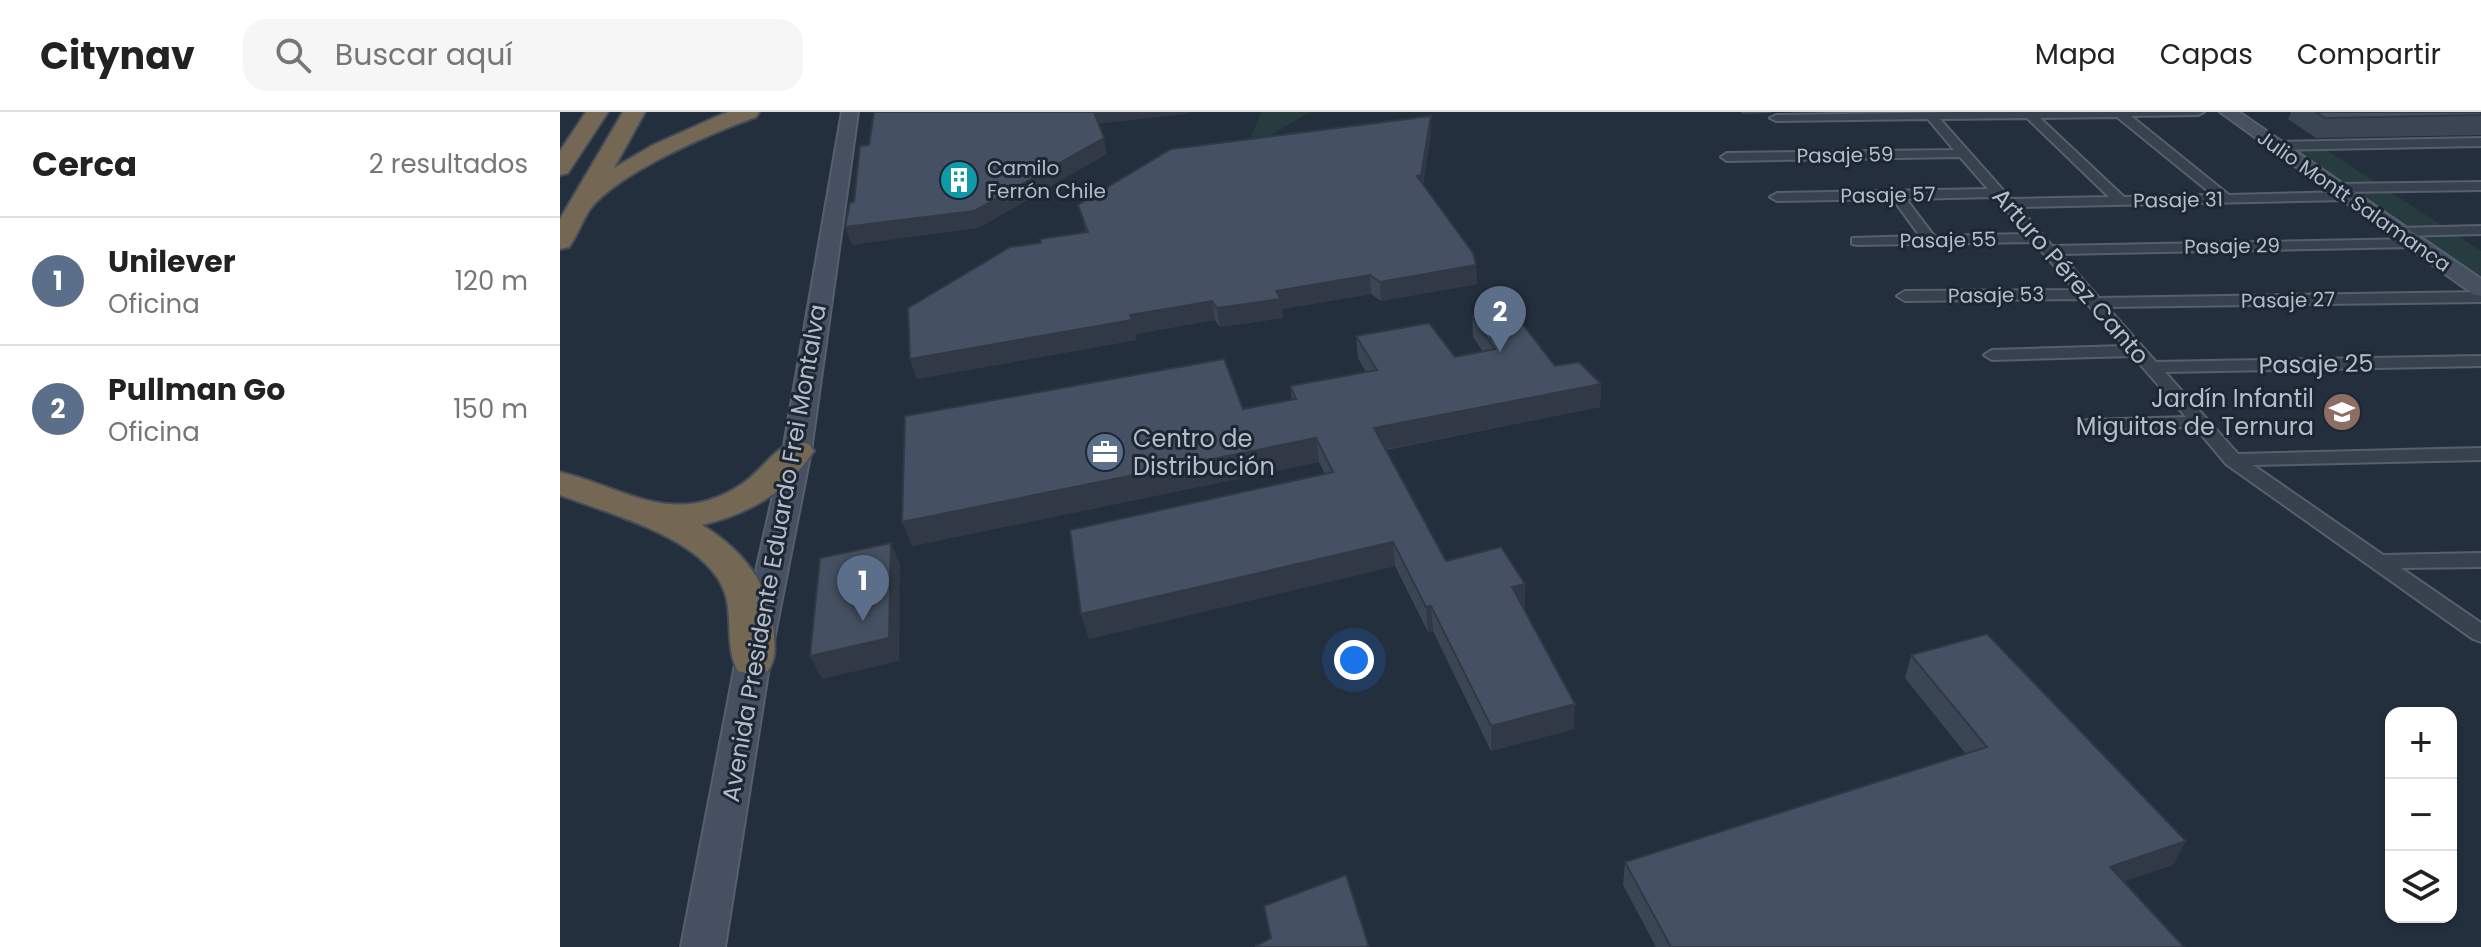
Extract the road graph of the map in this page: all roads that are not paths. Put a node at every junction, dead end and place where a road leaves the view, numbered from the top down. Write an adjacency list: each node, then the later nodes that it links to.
1 (597, 112): 17 (highway)
2 (634, 112): 14 (highway)
3 (648, 112): 14 (highway)
4 (748, 112): 25 (highway)
5 (850, 112): 42 (main road, Avenida Presidente Eduardo Frei Montalva)
6 (2198, 112): 8 (street)
7 (2228, 112): 13 (main road, Julio Montt Salamanca)
8 (2120, 113): 9 (street); 23 (street)
9 (2030, 114): 10 (street); 24 (street)
10 (1931, 116): 11 (street); 15 (street, Arturo Pérez Canto)
11 (1776, 118)
12 (2481, 142): 13 (street)
13 (2276, 146): 19 (main road, Julio Montt Salamanca)
14 (612, 150): 25 (highway)
15 (1964, 153): 16 (street, Pasaje 59); 22 (street, Arturo Pérez Canto)
16 (1727, 157)
17 (560, 168)
18 (2481, 186): 19 (street, Pasaje 31)
19 (2342, 192): 23 (street, Pasaje 31); 27 (main road, Julio Montt Salamanca)
20 (1897, 195): 21 (street, Pasaje 57); 22 (street, Pasaje 57); 28 (street)
21 (1777, 197)
22 (2003, 198): 24 (street, Pasaje 31); 31 (street, Arturo Pérez Canto)
23 (2226, 199): 24 (street, Pasaje 31)
24 (2121, 201)
25 (582, 203): 29 (highway)
26 (2481, 230): 27 (street, Pasaje 29)
27 (2407, 237): 31 (street, Pasaje 29); 32 (main road, Julio Montt Salamanca)
28 (1930, 240): 30 (street, Pasaje 55); 31 (street, Pasaje 55)
29 (560, 241)
30 (1857, 241)
31 (2043, 244): 35 (street, Arturo Pérez Canto)
32 (2481, 289)
33 (1905, 296): 35 (street, Pasaje 53)
34 (2481, 297): 35 (street, Pasaje 27)
35 (2091, 299): 36 (street, Arturo Pérez Canto)
36 (2137, 351): 37 (street); 39 (street, Arturo Pérez Canto)
37 (1992, 355)
38 (2481, 361): 39 (street, Pasaje 25)
39 (2151, 367): 40 (street, Arturo Pérez Canto)
40 (2199, 422): 41 (street); 44 (street, Arturo Pérez Canto)
41 (2087, 425)
42 (797, 451): 46 (highway); 50 (main road, Avenida Presidente Eduardo Frei Montalva)
43 (2481, 454): 44 (street)
44 (2233, 460): 48 (street, Arturo Pérez Canto)
45 (560, 483): 46 (highway)
46 (650, 516): 50 (highway)
47 (2481, 560): 48 (street)
48 (2375, 562): 49 (street, Arturo Pérez Canto)
49 (2481, 634)
50 (753, 660): 51 (main road, Avenida Presidente Eduardo Frei Montalva)
51 (703, 947)

